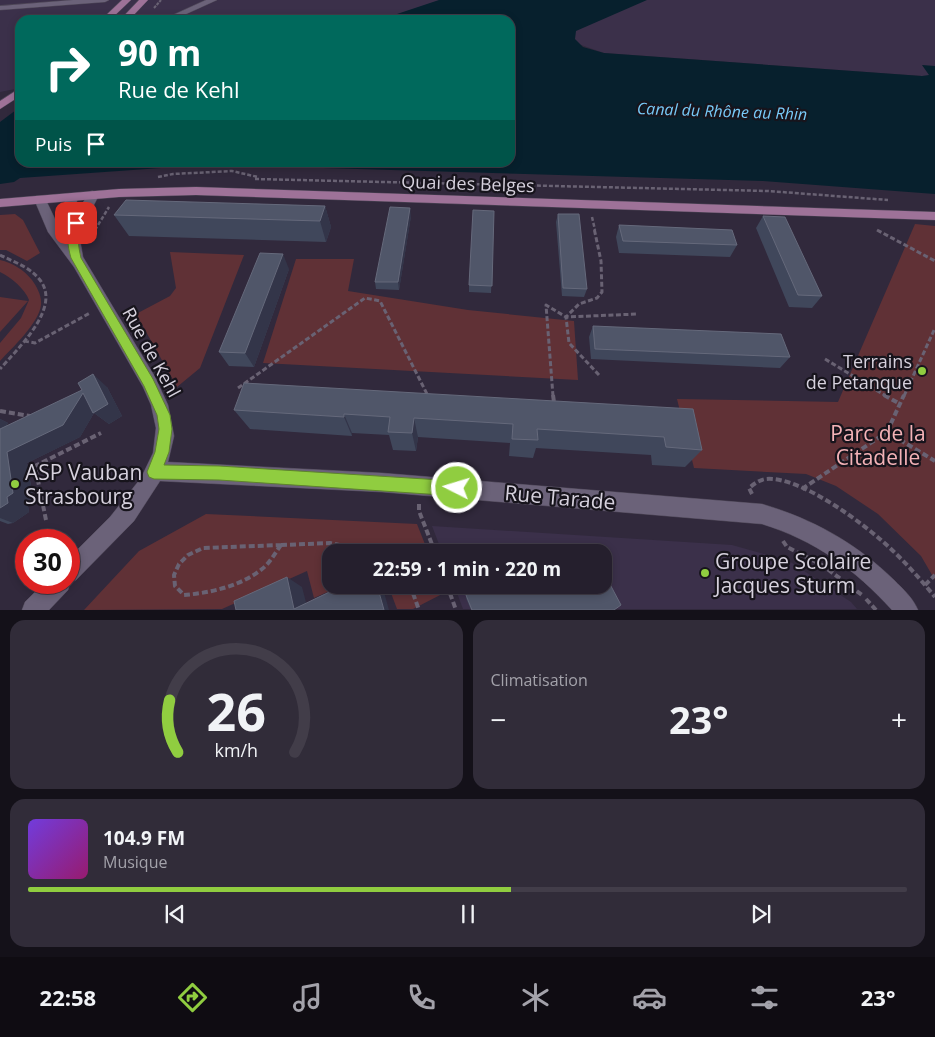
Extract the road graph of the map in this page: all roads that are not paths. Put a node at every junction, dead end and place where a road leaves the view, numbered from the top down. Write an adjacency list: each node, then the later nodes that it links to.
1 (105, 0): 5 (street)
2 (127, 0): 6 (main road)
3 (144, 0): 7 (main road)
4 (213, 0): 8 (street)
5 (0, 8)
6 (110, 15)
7 (129, 15)
8 (178, 15)
9 (15, 95): 10 (main road)
10 (0, 106)
11 (93, 195): 12 (main road, Quai des Belges); 15 (main road, Quai des Belges); 17 (street, Rue de Kehl)
12 (73, 197): 13 (main road, Quai des Belges); 16 (street)
13 (40, 199): 14 (main road, Quai des Belges); 16 (street, Rue de Kehl)
14 (0, 203)
15 (935, 216)
16 (55, 232): 17 (street, Rue de Kehl)
17 (78, 262): 18 (street, Rue de Kehl)
18 (154, 472): 19 (street); 21 (street, Rue Tarade)
19 (80, 562)
20 (48, 594): 22 (street)
21 (900, 603)
22 (33, 610)

